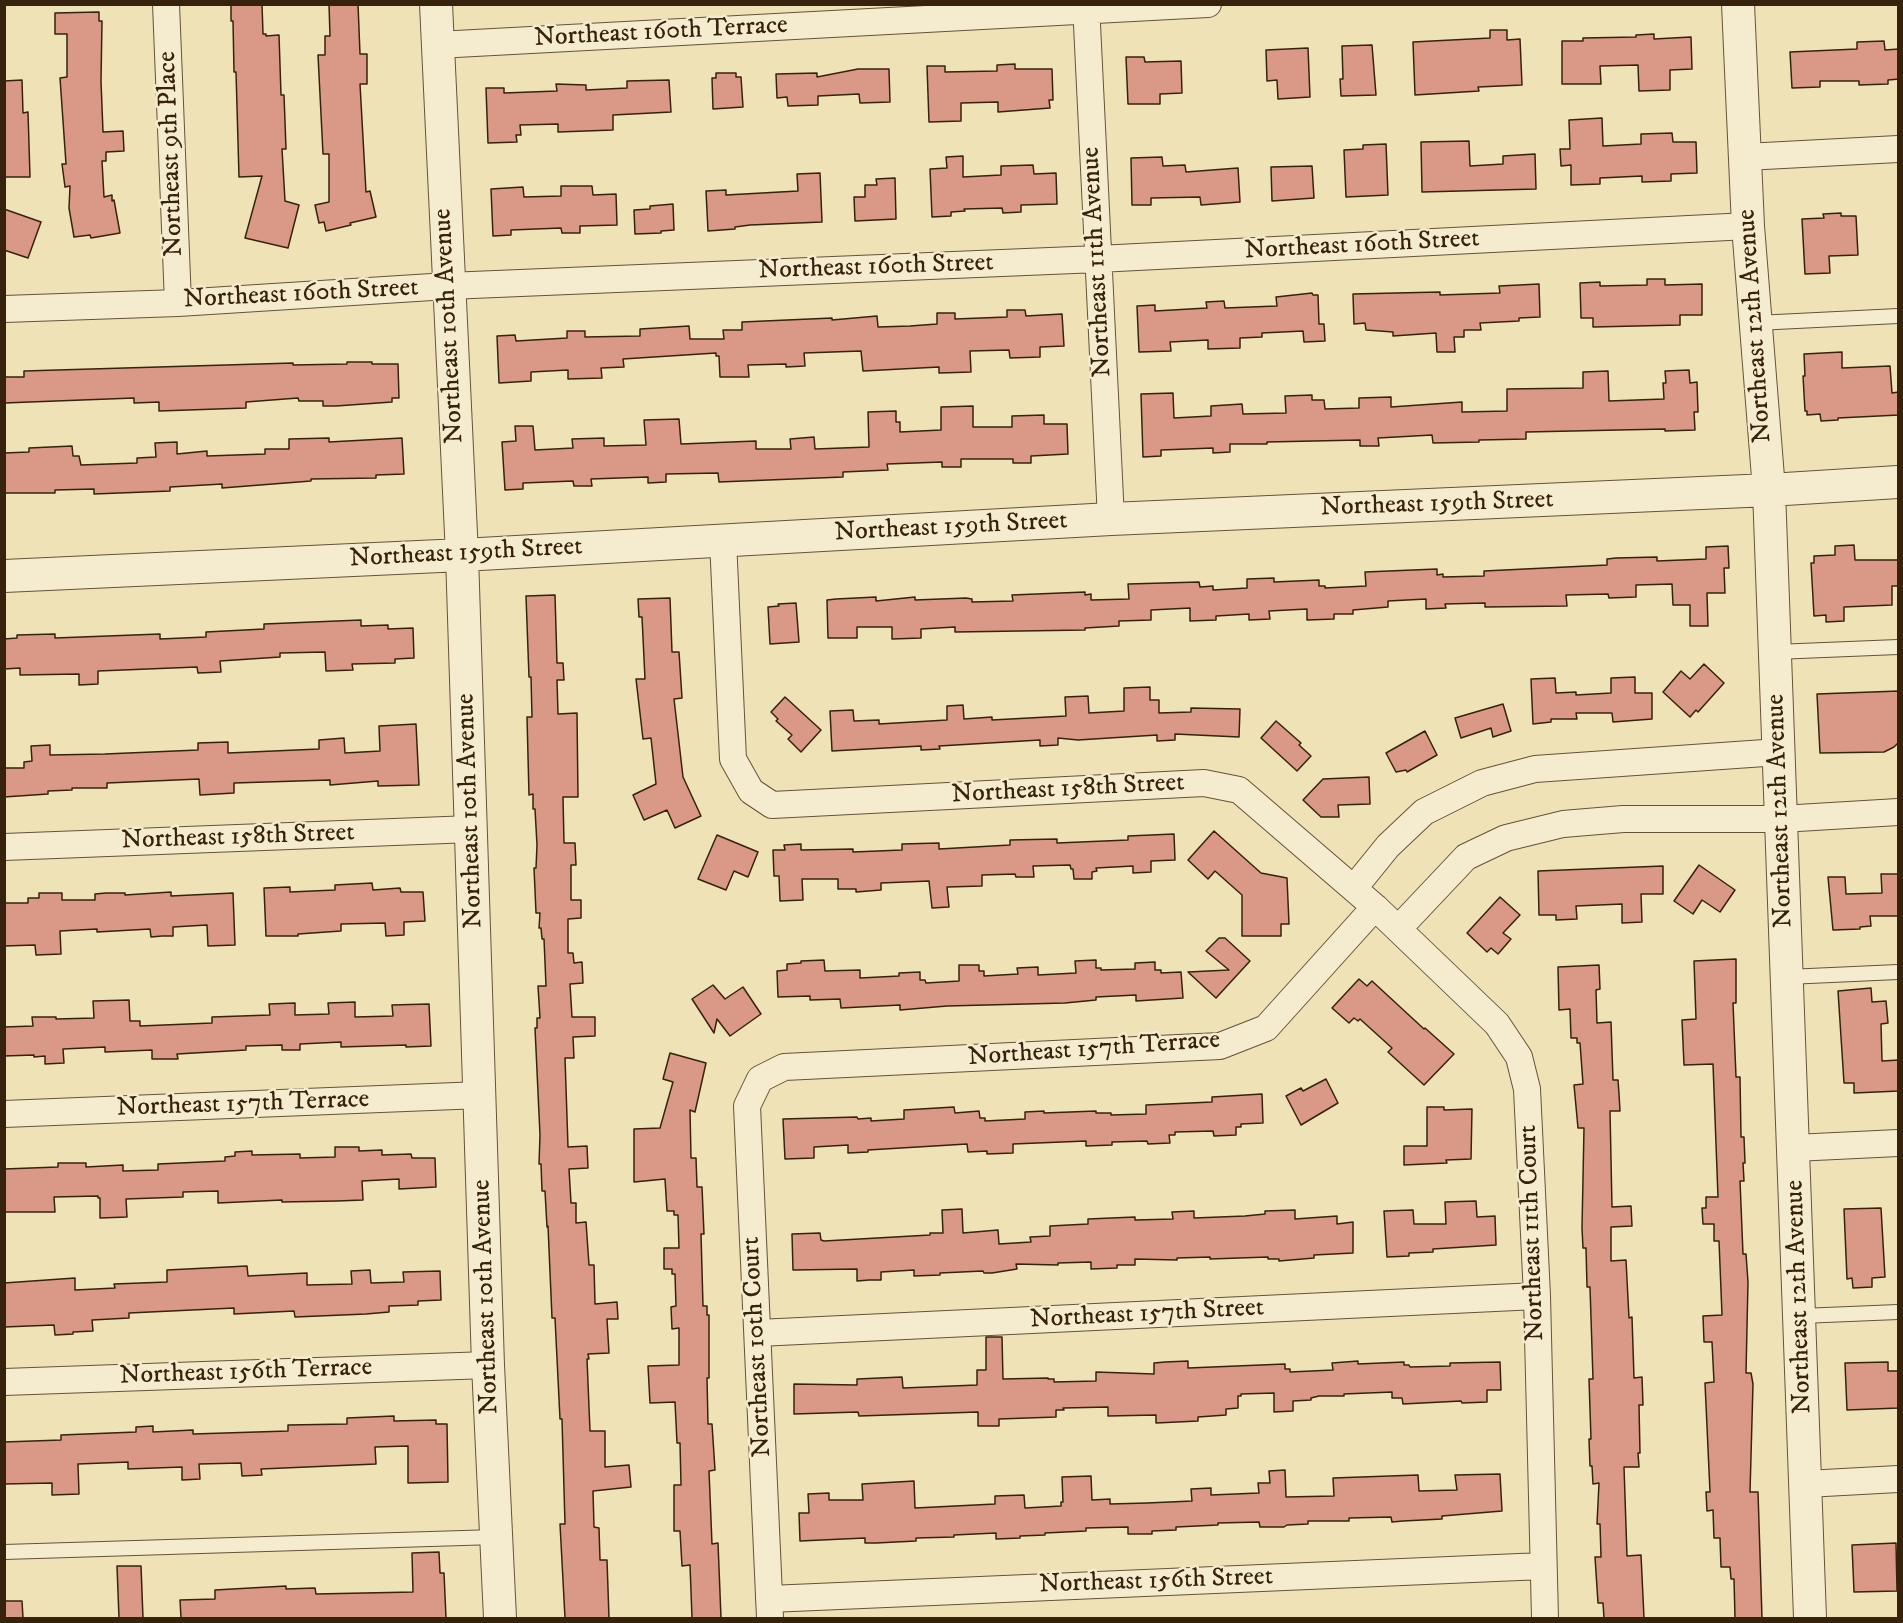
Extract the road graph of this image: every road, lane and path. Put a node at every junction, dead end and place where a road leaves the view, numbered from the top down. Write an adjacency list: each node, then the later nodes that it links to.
1 (166, 4): 12 (street, Northeast 9th Place)
2 (436, 4): 6 (street, Northeast 10th Avenue)
3 (1208, 4): 5 (street, Northeast 160th Terrace)
4 (1738, 4): 8 (street, Northeast 12th Avenue)
5 (1086, 7): 6 (street, Northeast 160th Terrace); 10 (street, Northeast 11th Avenue)
6 (437, 45): 11 (street, Northeast 10th Avenue)
7 (1899, 149): 8 (street)
8 (1745, 157): 9 (street, Northeast 12th Avenue)
9 (1748, 226): 10 (street, Northeast 160th Street); 15 (street, Northeast 12th Avenue)
10 (1098, 259): 11 (street, Northeast 160th Street); 18 (street, Northeast 11th Avenue)
11 (448, 286): 12 (street, Northeast 160th Street); 20 (street, Northeast 10th Avenue)
12 (178, 303): 13 (street, Northeast 160th Street)
13 (4, 309)
14 (1899, 316): 15 (lane)
15 (1756, 323): 17 (street, Northeast 12th Avenue)
16 (1899, 482): 17 (street, Northeast 159th Street)
17 (1769, 490): 18 (street, Northeast 159th Street); 23 (street, Northeast 12th Avenue)
18 (1111, 519): 19 (street, Northeast 159th Street)
19 (723, 540): 20 (street, Northeast 159th Street); 29 (street, Northeast 158th Street)
20 (462, 555): 21 (street, Northeast 159th Street); 27 (street, Northeast 10th Avenue)
21 (4, 576)
22 (1899, 647): 23 (lane)
23 (1775, 652): 24 (street, Northeast 12th Avenue)
24 (1779, 752): 26 (street, Northeast 12th Avenue); 29 (street)
25 (1899, 812): 26 (street)
26 (1781, 819): 31 (street); 33 (street, Northeast 12th Avenue)
27 (472, 829): 28 (street, Northeast 158th Street); 35 (street, Northeast 10th Avenue)
28 (4, 847)
29 (1354, 888): 30 (street, Northeast 158th Street)
30 (1375, 907): 31 (street, Northeast 11th Court); 34 (street, Northeast 157th Terrace)
31 (1398, 929): 39 (street, Northeast 11th Court)
32 (1899, 972): 33 (lane)
33 (1787, 977): 38 (street, Northeast 12th Avenue)
34 (760, 1079): 42 (street, Northeast 10th Court)
35 (481, 1095): 36 (street, Northeast 157th Terrace); 43 (street, Northeast 10th Avenue)
36 (4, 1114)
37 (1899, 1143): 38 (street)
38 (1794, 1148): 41 (street, Northeast 12th Avenue)
39 (1537, 1296): 42 (street, Northeast 157th Street); 49 (street, Northeast 11th Court)
40 (1899, 1312): 41 (lane)
41 (1800, 1316): 46 (street, Northeast 12th Avenue)
42 (758, 1334): 50 (street, Northeast 10th Court)
43 (488, 1365): 44 (street, Northeast 156th Terrace); 47 (street, Northeast 10th Avenue)
44 (4, 1382)
45 (1899, 1479): 46 (street)
46 (1806, 1484): 53 (street, Northeast 12th Avenue)
47 (496, 1537): 48 (lane); 51 (street, Northeast 10th Avenue)
48 (4, 1552)
49 (1543, 1566): 50 (street, Northeast 156th Street); 52 (street, Northeast 11th Court)
50 (770, 1609)
51 (500, 1618)
52 (1545, 1618)
53 (1810, 1618)

